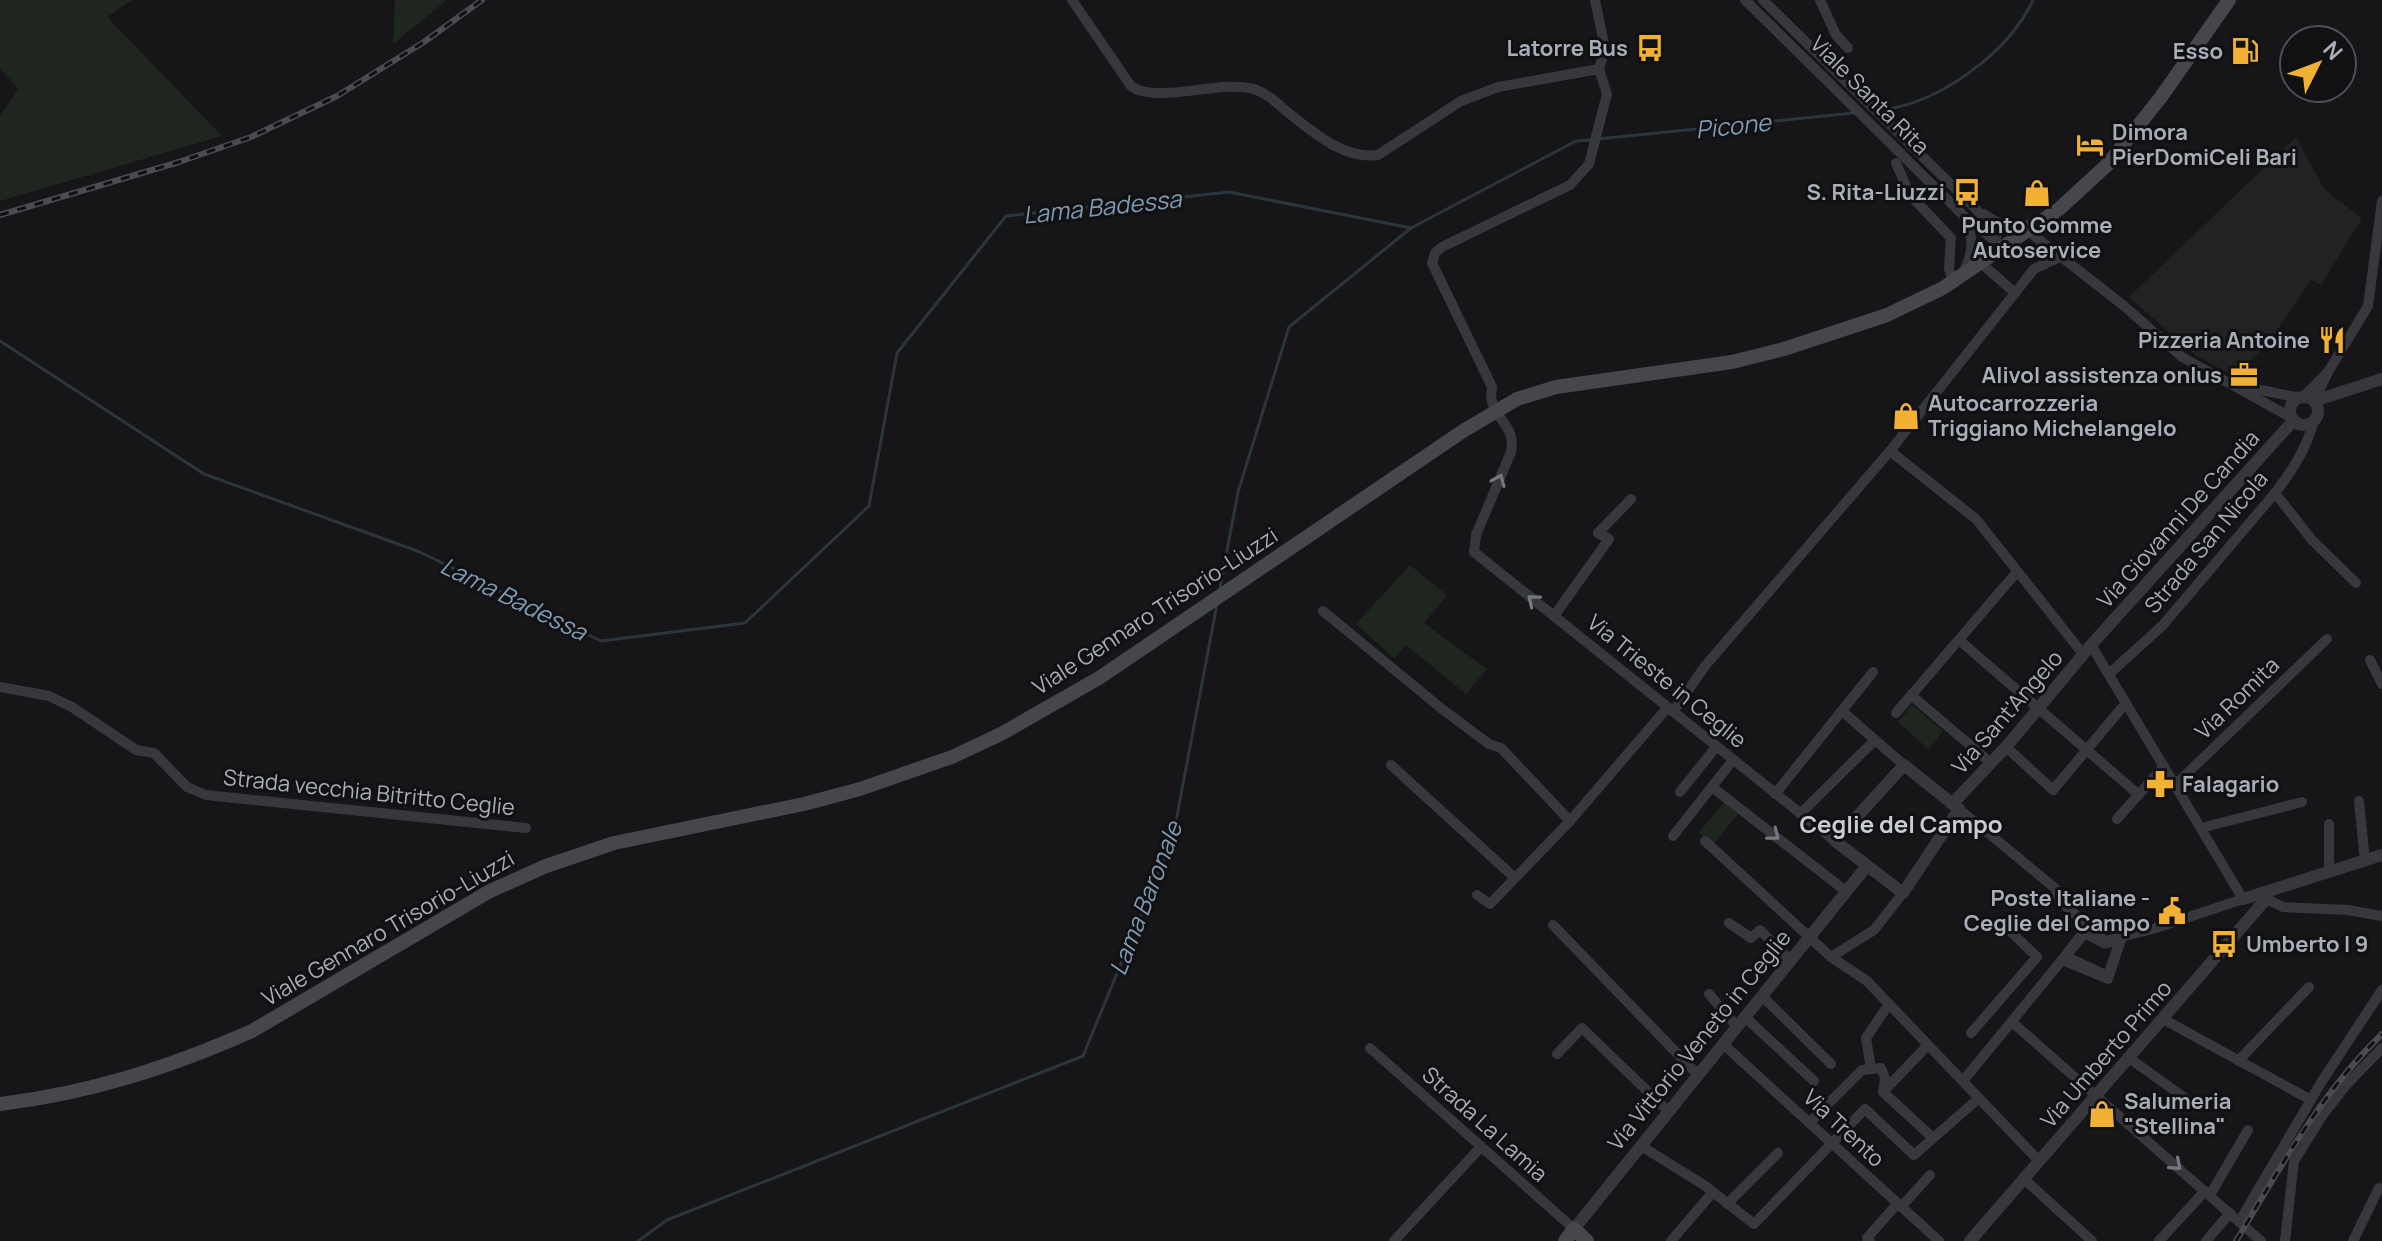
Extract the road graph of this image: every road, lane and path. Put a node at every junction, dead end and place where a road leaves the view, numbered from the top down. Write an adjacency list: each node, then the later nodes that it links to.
1 (1072, 0): 8 (street)
2 (1595, 0): 8 (street)
3 (1745, 0): 11 (street, Viale Santa Rita)
4 (1763, 0): 10 (street, Viale Santa Rita)
5 (1820, 0): 7 (street)
6 (2229, 0): 15 (main road, Viale Gennaro Trisorio-Liuzzi)
7 (1848, 48)
8 (1599, 69): 28 (street)
9 (1896, 163): 21 (street)
10 (1939, 173): 11 (street); 13 (street, Viale Santa Rita)
11 (1930, 183): 14 (street, Viale Santa Rita)
12 (2382, 201): 20 (street)
13 (1975, 208): 15 (street); 17 (street)
14 (1967, 219): 17 (street, Viale Santa Rita); 21 (street)
15 (2042, 221): 16 (main road, Viale Gennaro Trisorio-Liuzzi)
16 (2028, 231): 17 (main road, Viale Gennaro Trisorio-Liuzzi); 18 (street)
17 (2004, 248): 19 (main road, Viale Gennaro Trisorio-Liuzzi)
18 (2060, 257): 22 (street); 25 (street)
19 (1981, 263): 21 (main road, Viale Gennaro Trisorio-Liuzzi); 22 (street)
20 (2378, 266): 23 (street)
21 (1957, 278): 28 (main road, Viale Gennaro Trisorio-Liuzzi)
22 (2015, 293): 31 (street)
23 (2328, 372): 26 (street); 27 (street)
24 (2382, 379): 26 (street)
25 (2248, 391): 27 (street); 29 (street)
26 (2333, 395): 27 (street)
27 (2306, 399): 29 (street); 30 (street)
28 (1497, 410): 37 (street, Via Trieste in Ceglie, one-way to 28); 125 (main road, Viale Gennaro Trisorio-Liuzzi)
29 (2293, 419): 30 (street); 40 (street, Via Giovanni De Candia)
30 (2314, 420): 32 (street, Strada San Nicola)
31 (1890, 451): 34 (street); 49 (street)
32 (2275, 493): 35 (street); 43 (street, Strada San Nicola)
33 (1631, 499): 37 (street)
34 (2016, 573): 39 (street); 40 (street)
35 (2356, 583)
36 (1323, 611): 71 (street)
37 (1554, 616): 49 (street, Via Trieste in Ceglie)
38 (2327, 639): 61 (street, Via Romita)
39 (1959, 640): 46 (street); 48 (street)
40 (2087, 650): 43 (street); 48 (street, Via Sant'Angelo)
41 (2370, 660): 44 (street)
42 (1873, 672): 50 (street)
43 (2109, 674): 47 (street)
44 (2382, 684)
45 (0, 687): 73 (street, Strada vecchia Bitritto Ceglie)
46 (1911, 695): 51 (street); 57 (street)
47 (2126, 703): 55 (street); 60 (street)
48 (2037, 709): 54 (street, Via Sant'Angelo); 55 (street)
49 (1670, 710): 53 (street, Via Trieste in Ceglie); 71 (street)
50 (1842, 711): 52 (street); 64 (street)
51 (1896, 713)
52 (1875, 740): 59 (street); 69 (street)
53 (1716, 747): 56 (street, Via Trieste in Ceglie); 63 (street)
54 (2006, 747): 55 (street); 57 (street, Via Sant'Angelo)
55 (2086, 750): 65 (street)
56 (1733, 760): 62 (street); 64 (street, Via Trieste in Ceglie)
57 (1991, 763): 68 (street, Via Sant'Angelo)
58 (1391, 765): 82 (street)
59 (1905, 766): 59 (street); 68 (street); 77 (street)
60 (2164, 766): 61 (street); 65 (street)
61 (2175, 785): 74 (street)
62 (1712, 787): 75 (street); 83 (street, one-way to 83)
63 (1680, 792)
64 (1775, 794): 69 (street, Via Trieste in Ceglie)
65 (2139, 795): 70 (street)
66 (2359, 801): 79 (street)
67 (2302, 802): 74 (street)
68 (1955, 806): 84 (street, Via Sant'Angelo); 92 (street)
69 (1800, 814): 77 (street, Via Trieste in Ceglie)
70 (2117, 819)
71 (1570, 821): 82 (street)
72 (2329, 824): 81 (street)
73 (526, 828)
74 (2201, 828): 87 (street)
75 (1673, 836)
76 (1705, 841): 94 (street)
77 (1835, 841): 80 (street)
78 (2382, 855): 79 (street)
79 (2365, 861): 81 (street)
80 (1866, 867): 83 (street, Via Vittorio Veneto in Ceglie); 84 (street)
81 (2329, 872): 86 (street)
82 (1515, 878): 85 (street)
83 (1847, 892): 94 (street, Via Vittorio Veneto in Ceglie)
84 (1903, 893): 95 (street)
85 (1477, 895)
86 (2268, 895): 87 (street); 88 (street); 104 (street, Via Umberto Primo)
87 (2243, 899): 93 (street)
88 (2382, 916)
89 (1729, 923): 98 (street)
90 (1553, 925): 117 (street)
91 (2008, 929): 96 (street)
92 (2087, 930): 92 (street); 93 (street); 97 (street)
93 (2122, 937): 97 (street)
94 (1809, 938): 95 (street); 98 (street, Via Vittorio Veneto in Ceglie)
95 (1831, 957): 103 (street)
96 (2037, 957): 97 (street); 107 (street)
97 (2062, 960): 106 (street)
98 (1791, 961): 102 (street, Via Vittorio Veneto in Ceglie)
99 (2309, 987): 114 (street)
100 (2382, 990): 123 (street)
101 (1709, 994): 105 (street)
102 (1762, 996): 105 (street, Via Vittorio Veneto in Ceglie); 115 (street)
103 (1889, 1004): 109 (street); 116 (street)
104 (2163, 1019): 113 (street, Via Umberto Primo); 114 (street)
105 (1741, 1022): 108 (street, Via Vittorio Veneto in Ceglie); 118 (street)
106 (2012, 1022): 119 (street); 121 (street)
107 (1971, 1033)
108 (1723, 1044): 117 (street, Via Vittorio Veneto in Ceglie); 127 (street, Via Trento)
109 (1928, 1045): 119 (street); 120 (street)
110 (1370, 1048): 132 (street, Strada La Lamia)
111 (2382, 1048): 155 (street)
112 (1557, 1054): 126 (street)
113 (2129, 1058): 121 (street, Via Umberto Primo); 124 (street)
114 (2238, 1061): 123 (street)
115 (1831, 1064)
116 (1871, 1069): 120 (street); 127 (street)
117 (1698, 1075): 126 (street, Via Vittorio Veneto in Ceglie)
118 (1814, 1081)
119 (1963, 1081): 122 (street)
120 (1883, 1092): 129 (street)
121 (2096, 1096): 134 (street, Via Umberto Primo); 139 (street, one-way to 139)
122 (1979, 1098): 129 (street); 134 (street)
123 (2311, 1100): 143 (street)
124 (2189, 1101)
125 (0, 1104)
126 (1669, 1112): 131 (street, Via Vittorio Veneto in Ceglie)
127 (1809, 1123): 130 (street, Via Trento)
128 (2248, 1130): 139 (street)
129 (1933, 1138): 130 (street)
130 (1832, 1144): 140 (street); 141 (street, Via Trento)
131 (1641, 1146): 138 (street); 144 (street, Via Vittorio Veneto in Ceglie)
132 (1480, 1148): 144 (street, Strada La Lamia); 145 (street)
133 (1778, 1153): 140 (street)
134 (2039, 1161): 136 (street, Via Umberto Primo)
135 (1930, 1175): 141 (street)
136 (2024, 1179): 150 (street, Via Umberto Primo); 151 (street)
137 (2379, 1188): 156 (street)
138 (1713, 1192): 140 (street); 147 (street)
139 (2208, 1193): 142 (street); 152 (street)
140 (1727, 1204)
141 (1899, 1206): 148 (street); 149 (street, Via Trento)
142 (2230, 1213): 143 (street); 153 (street)
143 (2239, 1222): 154 (street)
144 (1569, 1235): 146 (main road)
145 (1394, 1241)
146 (1587, 1241)
147 (1671, 1241)
148 (1870, 1241)
149 (1939, 1241)
150 (1970, 1241)
151 (2092, 1241)
152 (2159, 1241)
153 (2206, 1241)
154 (2261, 1241)
155 (2285, 1241)
156 (2353, 1241)

